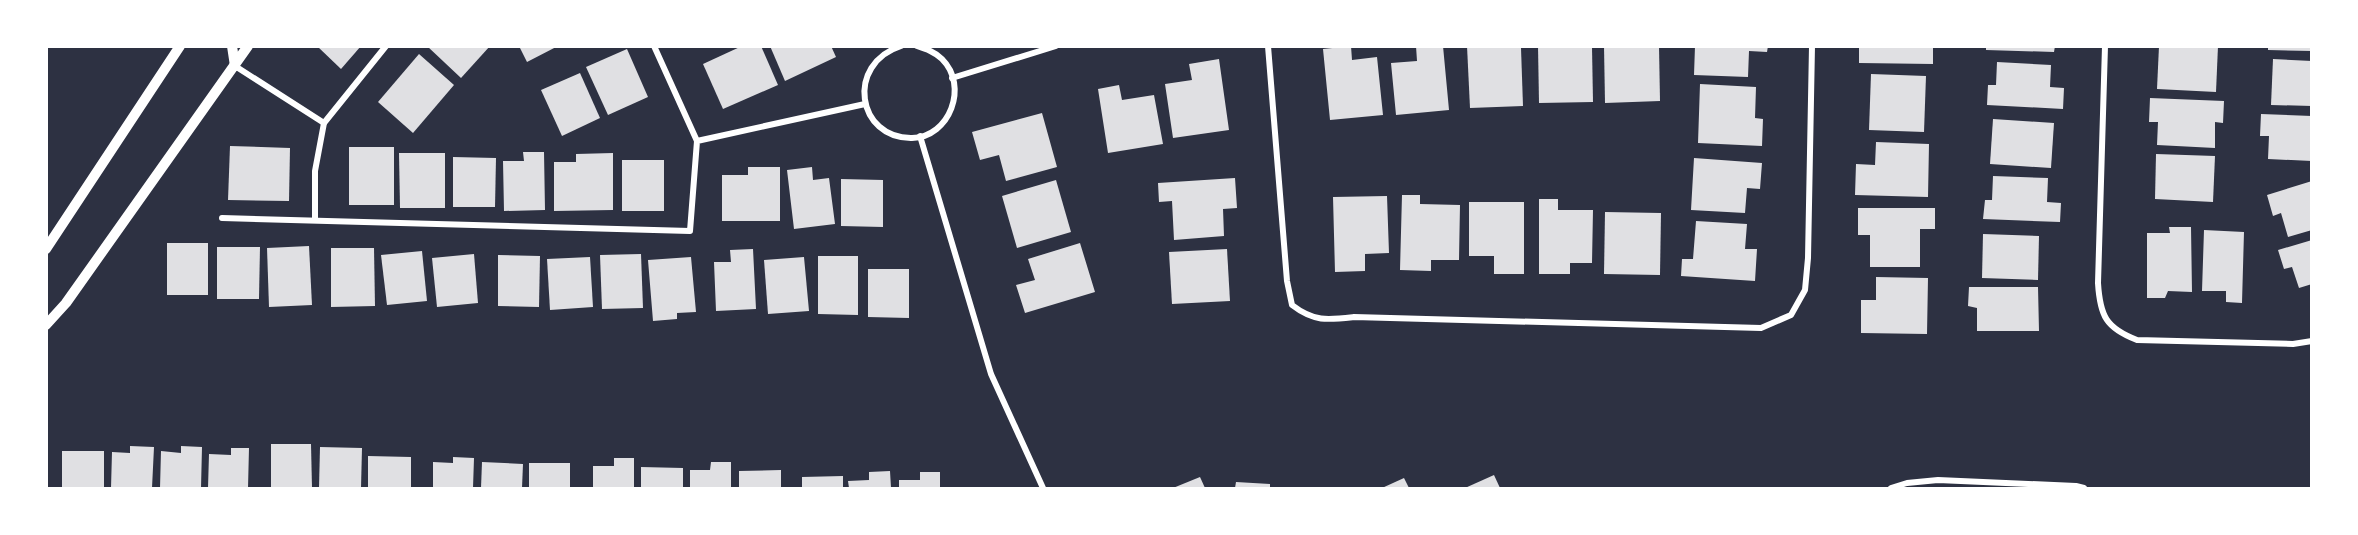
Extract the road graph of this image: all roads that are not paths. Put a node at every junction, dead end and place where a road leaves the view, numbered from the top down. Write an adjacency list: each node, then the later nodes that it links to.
1 (180, 46): 20 (street)
2 (232, 46): 12 (street)
3 (248, 46): 12 (street)
4 (386, 46): 15 (street)
5 (654, 46): 17 (street)
6 (917, 46): 13 (street)
7 (1056, 46): 13 (street)
8 (1268, 46): 9 (street)
9 (1812, 46)
10 (2105, 46): 22 (street)
11 (896, 47): 14 (street)
12 (236, 66): 15 (street); 21 (street)
13 (952, 78): 16 (street)
14 (865, 104): 16 (street); 17 (street)
15 (324, 123): 19 (street)
16 (920, 136): 23 (street)
17 (697, 141): 19 (street)
18 (222, 218): 19 (street)
19 (315, 219)
20 (46, 249)
21 (46, 325)
22 (2312, 341)
23 (1042, 489)
24 (1891, 489): 25 (street)
25 (2084, 489)

